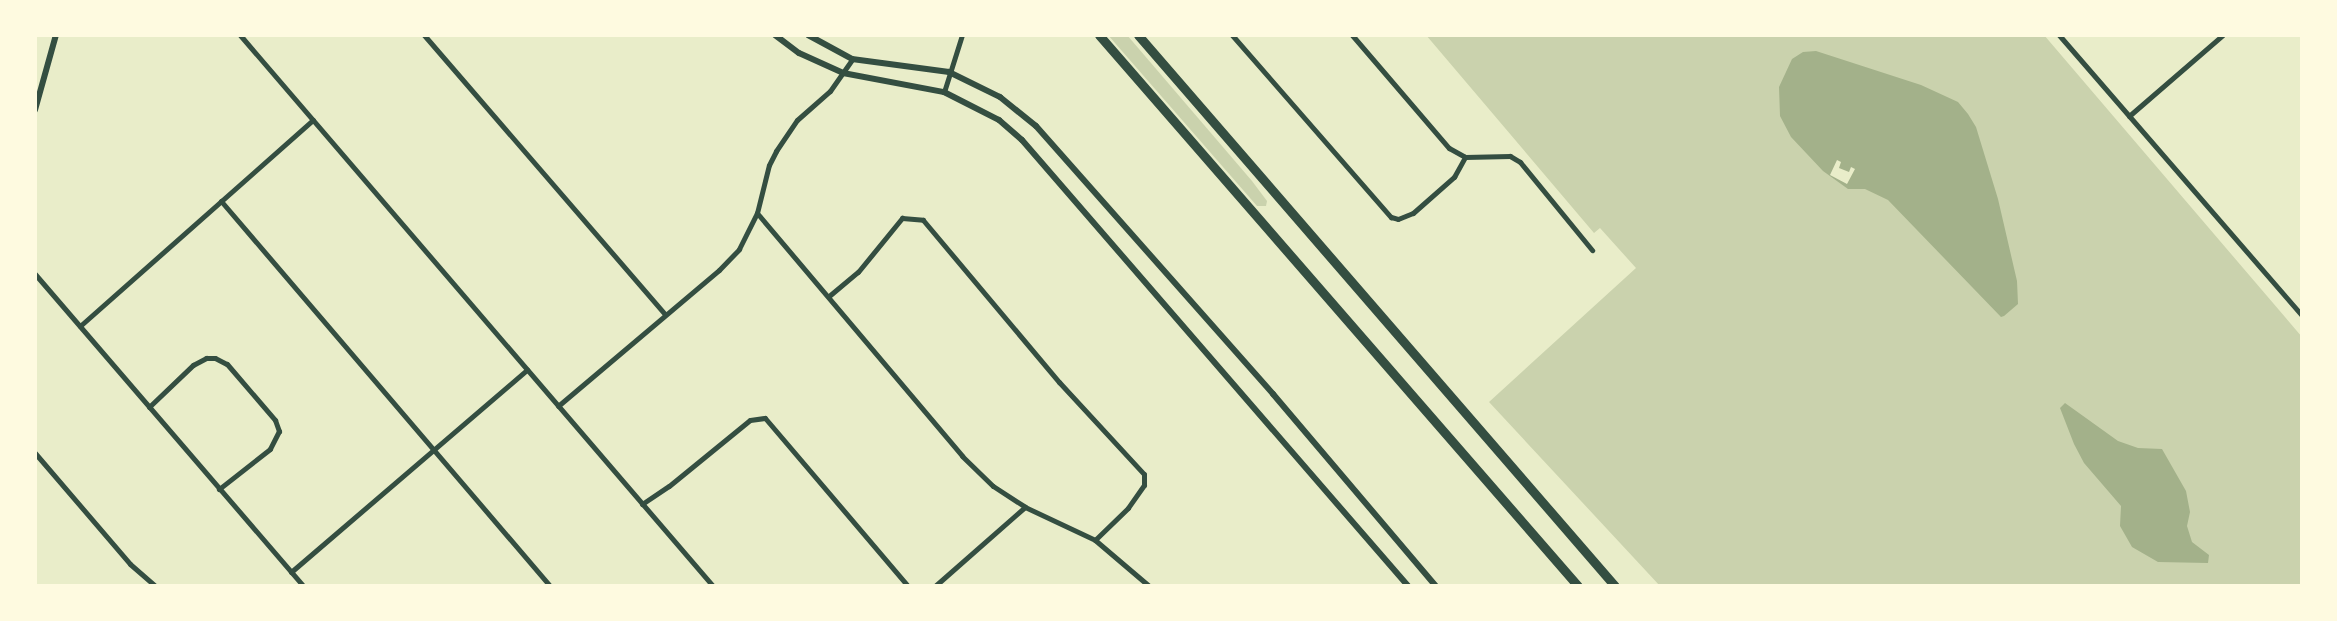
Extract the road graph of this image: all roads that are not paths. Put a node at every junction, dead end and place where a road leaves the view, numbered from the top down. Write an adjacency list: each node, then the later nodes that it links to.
1 (56, 35): 17 (street)
2 (240, 35): 19 (street)
3 (424, 35): 26 (street)
4 (775, 35): 15 (street)
5 (808, 35): 13 (street)
6 (962, 35): 14 (street)
7 (1098, 35): 48 (highway)
8 (1138, 35): 49 (highway)
9 (1232, 35): 20 (street)
10 (1352, 35): 20 (street)
11 (2059, 35): 18 (street)
12 (2223, 35): 18 (street)
13 (852, 59): 14 (street); 15 (street)
14 (950, 72): 16 (street); 47 (street)
15 (844, 73): 16 (street); 22 (street)
16 (944, 92): 46 (street)
17 (35, 110)
18 (2129, 116): 27 (street)
19 (313, 120): 21 (street); 29 (street)
20 (1465, 157): 23 (street)
21 (220, 201): 28 (street); 32 (street)
22 (757, 213): 25 (street); 26 (street)
23 (1592, 250)
24 (35, 274): 28 (street)
25 (830, 296): 36 (street); 37 (street)
26 (665, 314): 31 (street)
27 (2302, 316)
28 (80, 326): 30 (street)
29 (527, 370): 31 (street); 32 (street)
30 (149, 407): 34 (street); 34 (street)
31 (558, 407): 35 (street)
32 (433, 450): 38 (street); 41 (street)
33 (35, 453): 39 (street)
34 (219, 488): 38 (street)
35 (642, 504): 42 (street); 43 (street)
36 (1025, 507): 37 (street); 44 (street)
37 (1095, 540): 45 (street)
38 (291, 572): 40 (street)
39 (155, 586)
40 (303, 586)
41 (550, 586)
42 (713, 586)
43 (908, 586)
44 (935, 586)
45 (1149, 586)
46 (1408, 586)
47 (1436, 586)
48 (1578, 586)
49 (1615, 586)

